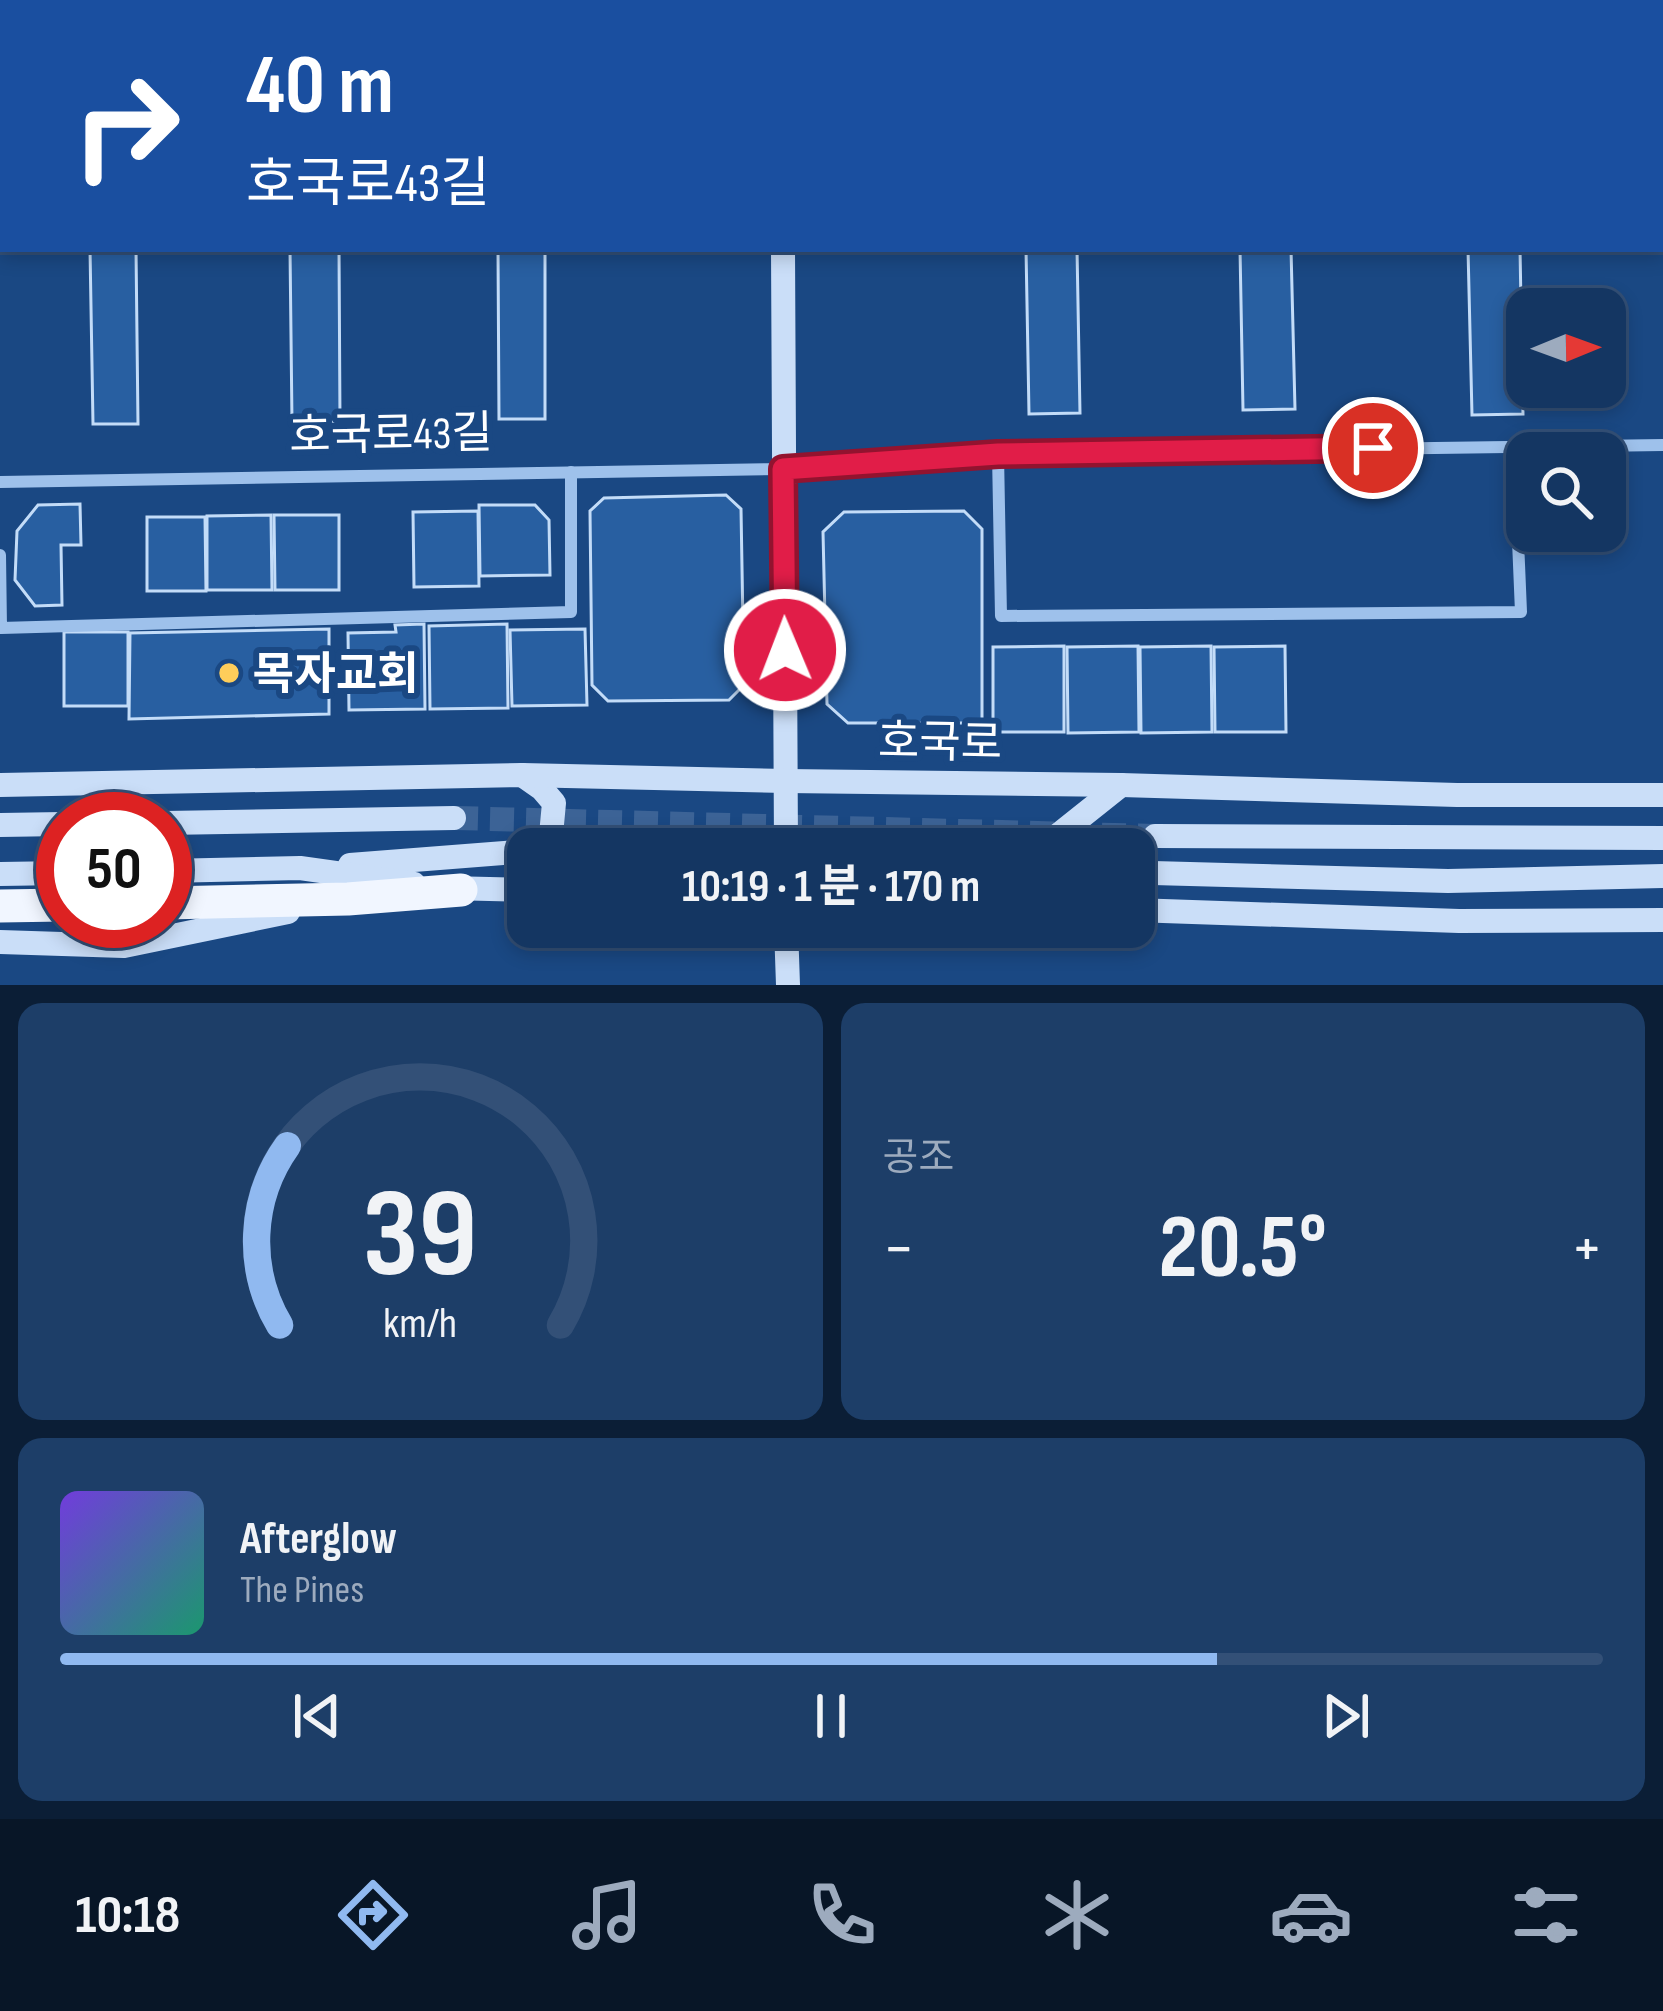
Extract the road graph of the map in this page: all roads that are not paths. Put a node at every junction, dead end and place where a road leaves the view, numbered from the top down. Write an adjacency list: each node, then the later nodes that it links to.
1 (783, 252): 6 (main road)
2 (1663, 445): 4 (street, 호국로43길)
3 (1506, 446): 5 (street, 호국로43길)
4 (1626, 446)
5 (998, 454): 6 (street, 호국로43길); 9 (street)
6 (783, 469): 7 (street, 호국로43길); 12 (main road)
7 (571, 472): 8 (street, 호국로43길); 10 (street)
8 (0, 482)
9 (1518, 552)
10 (0, 555)
11 (522, 775): 12 (main road, 호국로); 13 (main road, 호국로); 20 (main road)
12 (786, 782): 14 (main road, 호국로); 21 (main road)
13 (0, 785)
14 (1121, 785): 15 (main road, 호국로); 22 (main road)
15 (1663, 795)
16 (454, 818): 17 (main road)
17 (192, 823)
18 (36, 824): 19 (main road)
19 (0, 825)
20 (552, 828)
21 (786, 828)
22 (1067, 828)
23 (1155, 836): 24 (main road)
24 (1663, 838)
25 (507, 852): 26 (main road)
26 (299, 868): 27 (main road); 32 (main road)
27 (192, 870)
28 (36, 873): 30 (main road)
29 (1155, 873): 31 (main road)
30 (0, 874)
31 (1663, 875)
32 (461, 890): 33 (main road); 34 (highway)
33 (507, 890)
34 (348, 899): 35 (highway); 40 (main road)
35 (192, 902)
36 (36, 905): 37 (highway)
37 (0, 906)
38 (1155, 911): 39 (main road)
39 (1663, 920)
40 (0, 943)
41 (787, 948): 42 (main road)
42 (788, 981)

